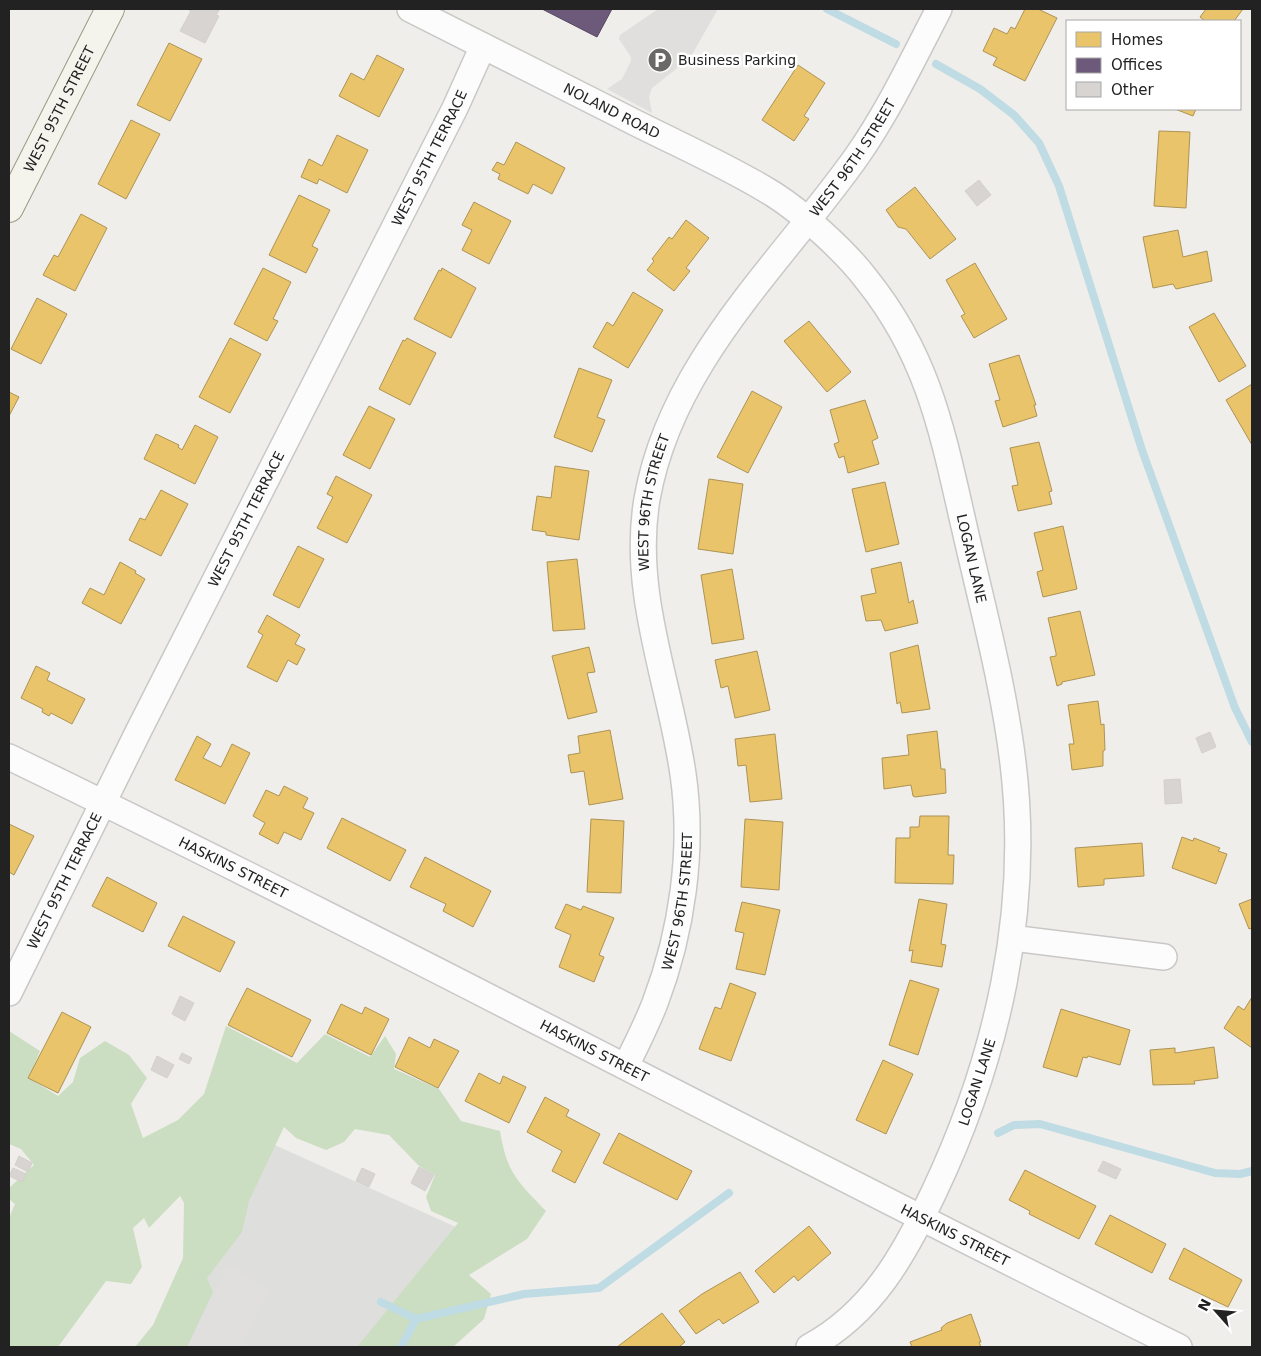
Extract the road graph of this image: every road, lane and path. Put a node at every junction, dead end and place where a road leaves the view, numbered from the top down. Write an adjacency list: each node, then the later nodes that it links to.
1 (110, 9): 5 (main road, WEST 95TH STREET)
2 (410, 9): 4 (street, NOLAND ROAD)
3 (939, 9): 6 (street, WEST 96TH STREET)
4 (483, 46): 6 (street, NOLAND ROAD); 8 (street, WEST 95TH TERRACE)
5 (9, 208)
6 (807, 222): 9 (street, LOGAN LANE); 12 (street, WEST 96TH STREET)
7 (9, 757): 8 (street, HASKINS STREET)
8 (103, 802): 11 (street, WEST 95TH TERRACE); 12 (street, HASKINS STREET)
9 (1012, 938): 10 (street); 13 (street, LOGAN LANE)
10 (1164, 957)
11 (9, 993)
12 (626, 1066): 13 (street, HASKINS STREET)
13 (921, 1218): 14 (street, LOGAN LANE); 15 (street, HASKINS STREET)
14 (808, 1347)
15 (1178, 1347)

